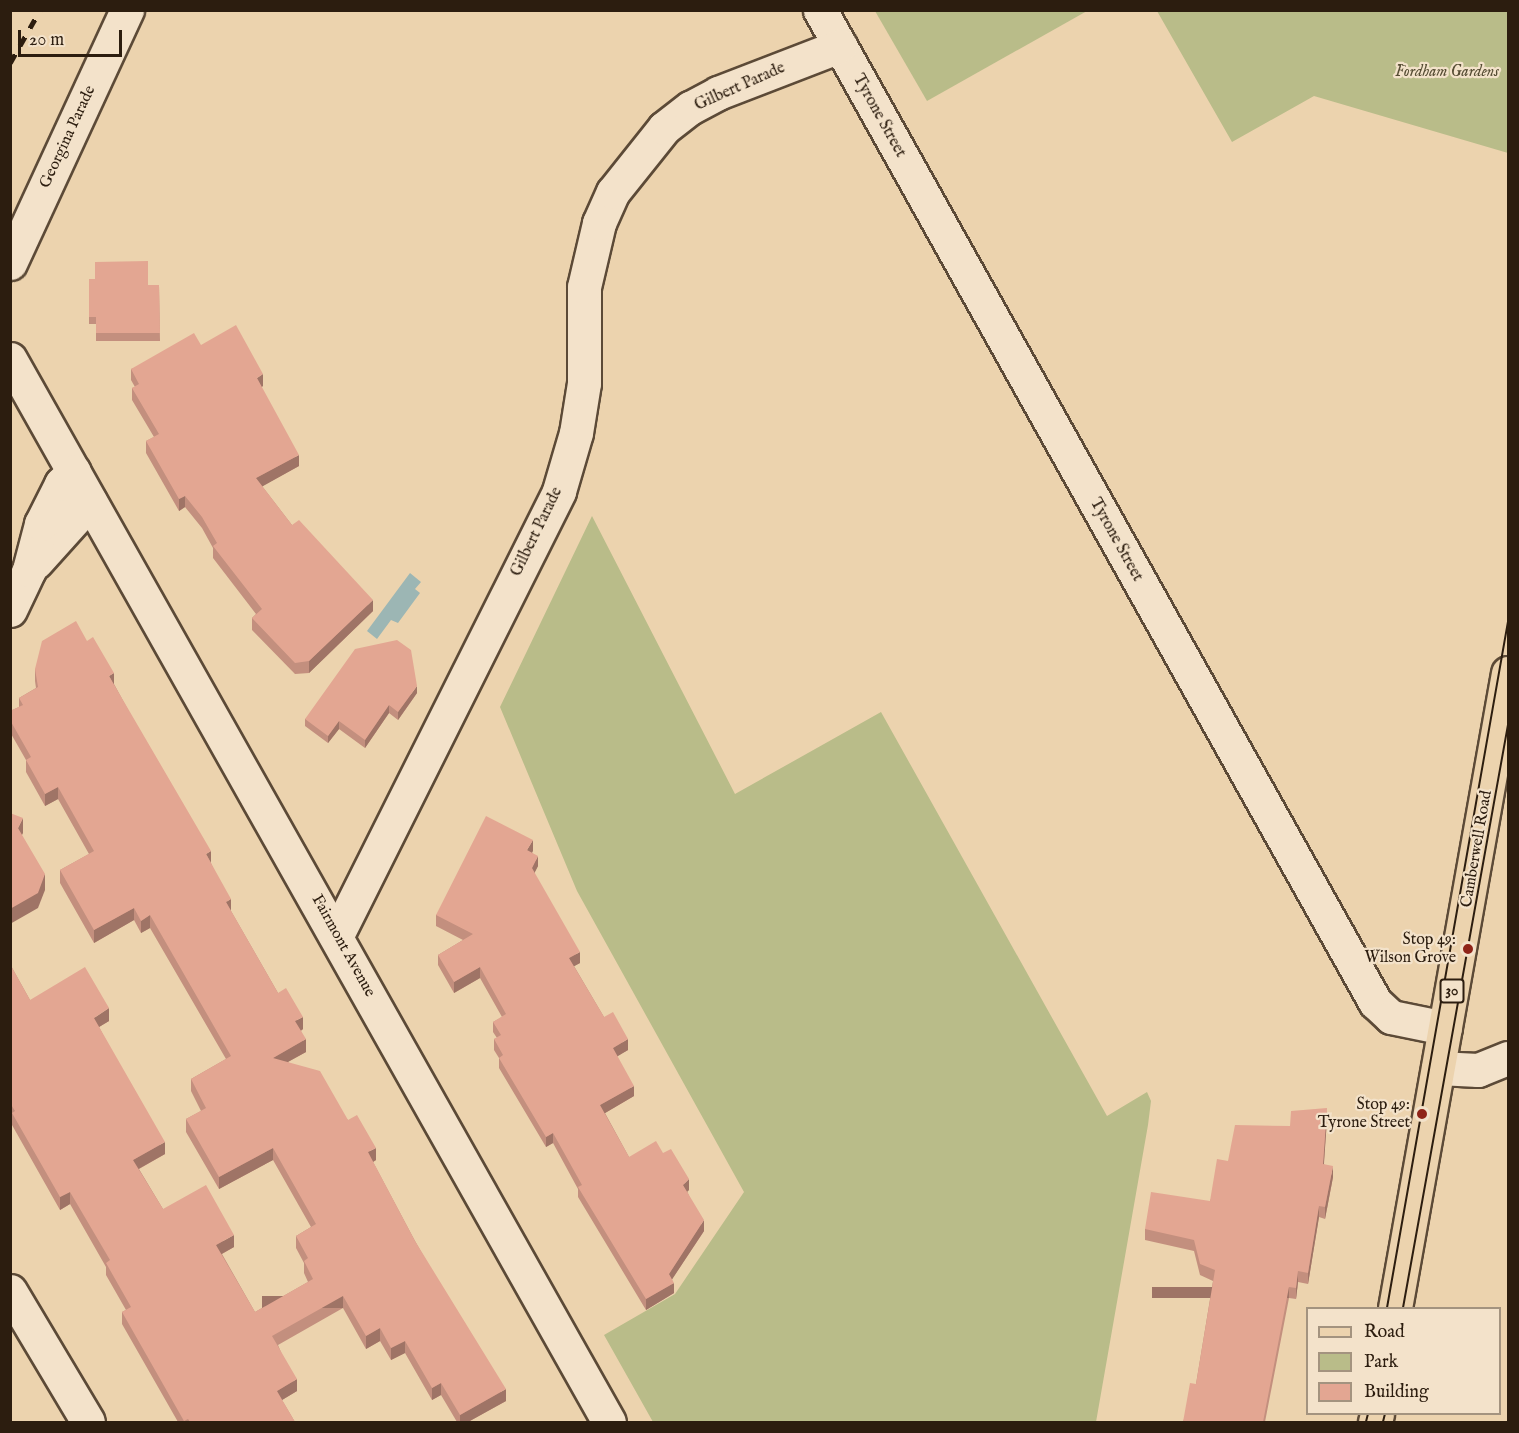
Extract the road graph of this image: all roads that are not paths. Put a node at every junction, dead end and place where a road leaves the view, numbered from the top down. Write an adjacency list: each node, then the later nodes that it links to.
1 (127, 10): 4 (street, Georgina Parade)
2 (820, 10): 3 (street, Tyrone Street)
3 (840, 46): 11 (street, Gilbert Parade); 12 (street, Tyrone Street)
4 (10, 263)
5 (10, 359): 6 (street)
6 (74, 471): 7 (street, Fairmont Avenue); 8 (street)
7 (90, 502): 8 (street); 11 (street, Fairmont Avenue)
8 (28, 570): 9 (street)
9 (10, 610)
10 (1509, 673): 12 (main road, Camberwell Road / 30)
11 (337, 935): 18 (street, Fairmont Avenue)
12 (1445, 1028): 14 (main road, Camberwell Road / 30)
13 (1509, 1058): 14 (street)
14 (1438, 1068): 16 (main road, Camberwell Road / 30)
15 (10, 1291): 17 (street)
16 (1395, 1307)
17 (88, 1422)
18 (609, 1422)

